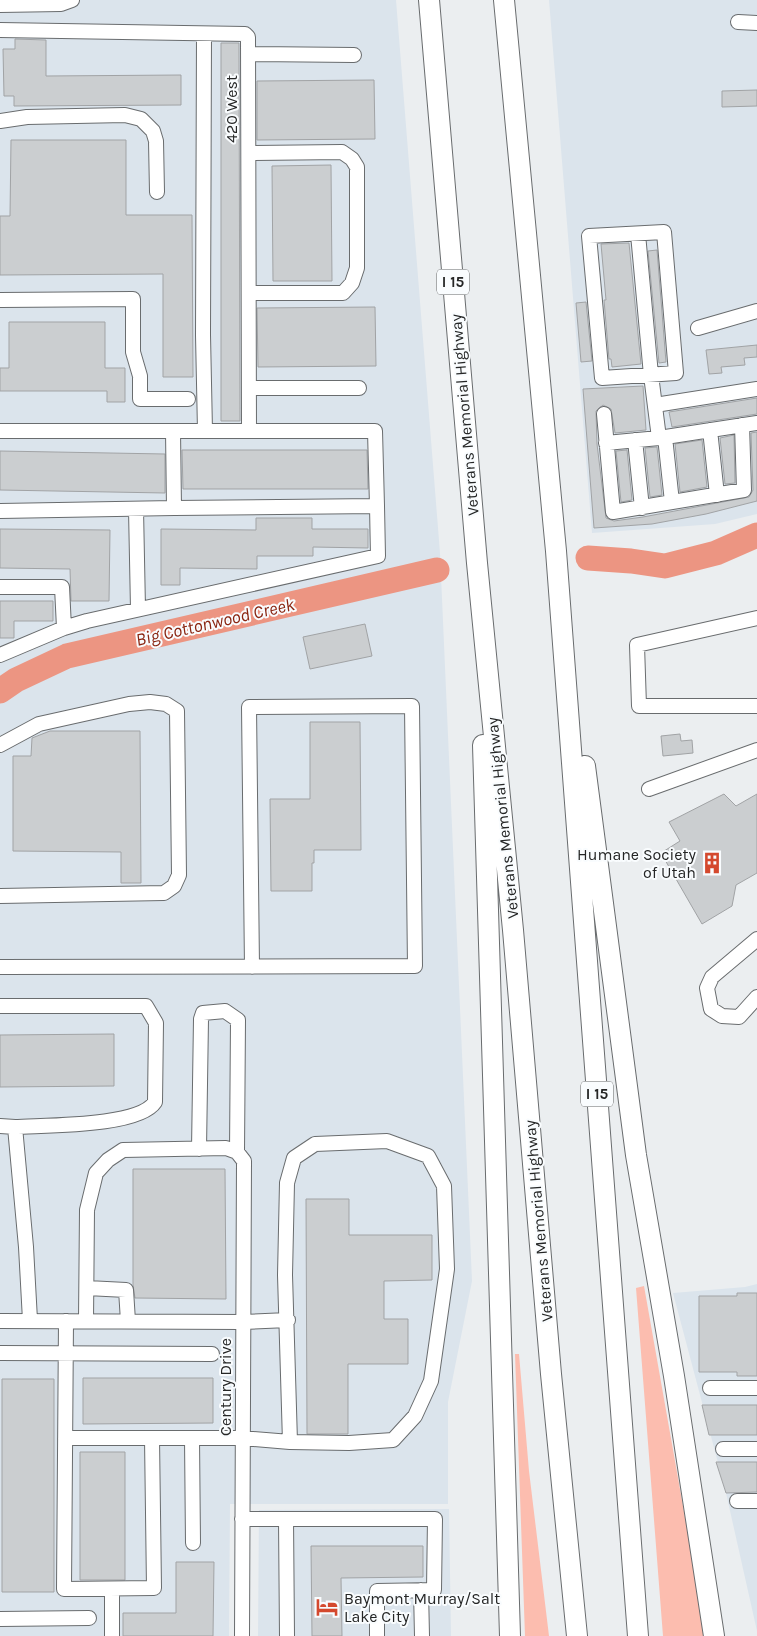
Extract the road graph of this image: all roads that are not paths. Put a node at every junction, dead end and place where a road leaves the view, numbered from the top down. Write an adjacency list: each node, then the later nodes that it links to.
1 (72, 0): 4 (street)
2 (429, 0): 44 (highway, Veterans Memorial Highway / I 15)
3 (504, 0): 43 (highway, I 15)
4 (0, 5)
5 (738, 22): 6 (street)
6 (757, 22)
7 (0, 30): 8 (street, 420 West)
8 (204, 34): 9 (street, 420 West); 31 (street)
9 (249, 54): 10 (street); 12 (street, 420 West)
10 (354, 55)
11 (0, 121): 13 (street)
12 (249, 153): 15 (street, 420 West); 15 (street)
13 (157, 192)
14 (638, 234): 19 (street); 19 (street); 19 (street)
15 (249, 293): 20 (street, 420 West)
16 (0, 300): 23 (street)
17 (757, 311): 18 (street)
18 (698, 328)
19 (651, 375): 24 (street)
20 (249, 388): 21 (street); 32 (street, 420 West)
21 (360, 388)
22 (757, 389): 24 (street)
23 (188, 399)
24 (655, 405): 33 (street)
25 (604, 414): 35 (street)
26 (757, 423): 27 (street)
27 (742, 425): 28 (street); 36 (street)
28 (710, 430): 33 (street); 36 (street)
29 (0, 431): 30 (street)
30 (173, 431): 31 (street); 40 (street)
31 (205, 431): 32 (street)
32 (249, 431): 38 (street)
33 (662, 437): 34 (street); 37 (street)
34 (635, 440): 35 (street); 41 (street)
35 (606, 443): 41 (street)
36 (717, 494): 37 (street)
37 (672, 502): 41 (street)
38 (377, 506): 40 (street); 46 (street)
39 (136, 508): 40 (street); 42 (street); 46 (street)
40 (174, 508)
41 (642, 508)
42 (0, 511)
43 (556, 551): 100 (highway, I 15); 101 (highway)
44 (477, 563): 98 (highway); 99 (highway, Veterans Memorial Highway / I 15)
45 (0, 587): 48 (street)
46 (138, 609): 48 (street)
47 (757, 618): 50 (street)
48 (64, 628): 49 (street)
49 (0, 655)
50 (757, 706)
51 (0, 745): 54 (street)
52 (757, 750): 53 (street)
53 (649, 790)
54 (0, 896)
55 (757, 939): 58 (street)
56 (0, 967): 57 (street)
57 (252, 967): 57 (street)
58 (757, 997)
59 (0, 1006): 61 (street)
60 (0, 1126): 61 (street)
61 (15, 1126): 65 (street)
62 (199, 1149): 63 (street); 63 (street); 64 (street)
63 (237, 1152): 71 (street)
64 (86, 1288): 69 (street); 70 (street)
65 (30, 1320): 67 (street, Century Drive); 68 (street, Century Drive)
66 (288, 1320): 71 (street); 81 (street); 81 (street)
67 (0, 1321)
68 (66, 1321): 69 (street, Century Drive); 73 (street)
69 (86, 1321): 70 (street, Century Drive)
70 (128, 1321): 71 (street, Century Drive)
71 (243, 1322): 80 (street, Century Drive)
72 (0, 1353): 73 (street)
73 (65, 1354): 74 (street); 77 (street)
74 (212, 1354)
75 (710, 1388): 76 (street)
76 (757, 1388)
77 (65, 1438): 78 (street); 89 (street)
78 (152, 1438): 79 (street); 89 (street)
79 (192, 1438): 80 (street); 88 (street)
80 (242, 1438): 81 (street); 86 (street, Century Drive)
81 (290, 1442)
82 (723, 1449): 83 (street)
83 (757, 1449)
84 (737, 1501): 85 (street)
85 (757, 1501)
86 (242, 1519): 87 (street); 94 (street, Century Drive)
87 (286, 1519): 90 (street); 95 (street)
88 (193, 1543)
89 (112, 1588): 93 (street)
90 (421, 1590): 96 (street); 97 (street)
91 (89, 1618): 92 (street)
92 (0, 1619)
93 (112, 1636)
94 (242, 1636)
95 (286, 1636)
96 (377, 1636)
97 (422, 1636)
98 (510, 1636)
99 (577, 1636)
100 (638, 1636)
101 (714, 1636)

